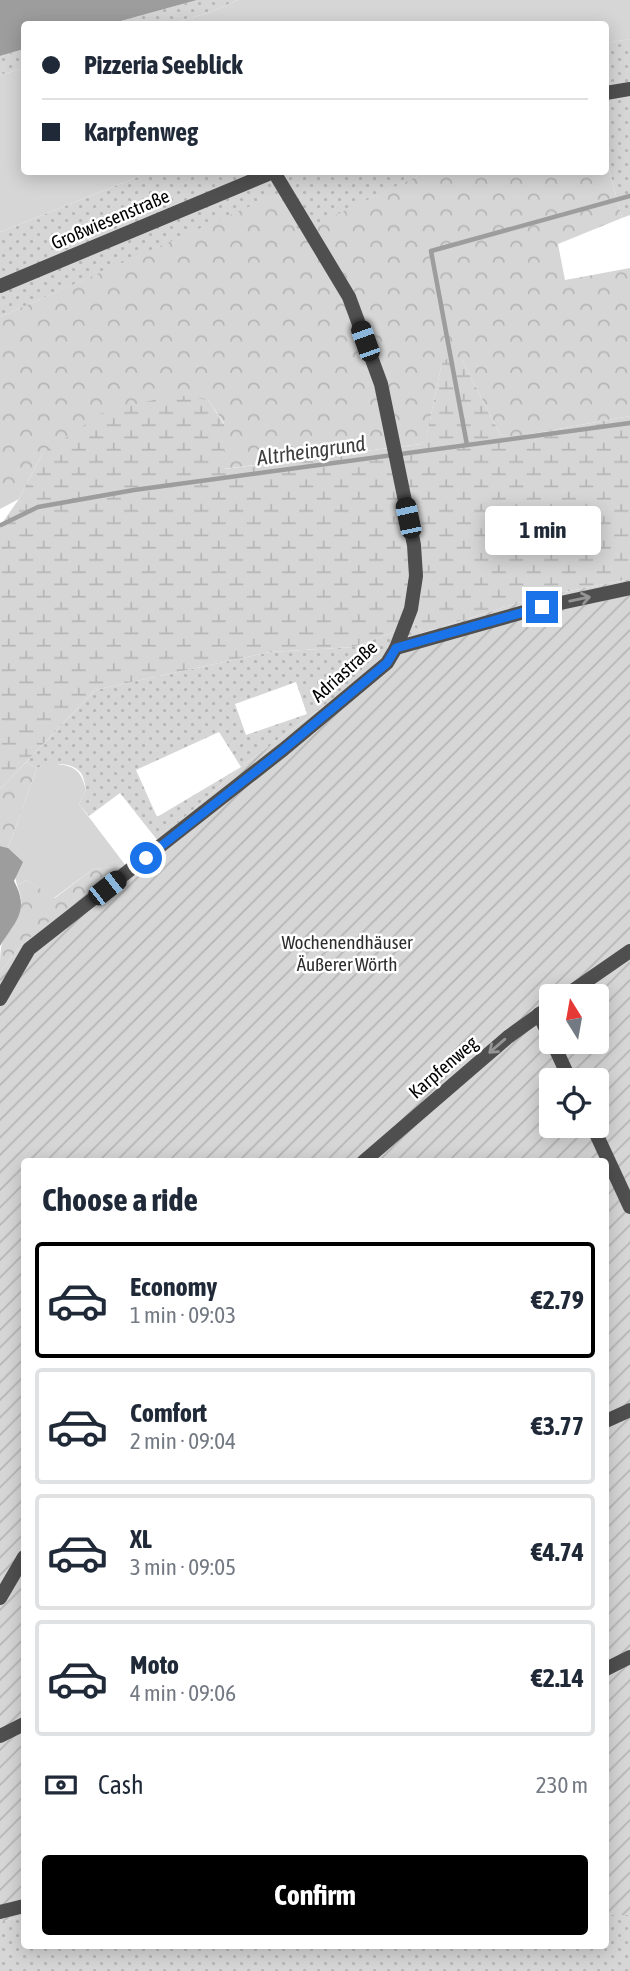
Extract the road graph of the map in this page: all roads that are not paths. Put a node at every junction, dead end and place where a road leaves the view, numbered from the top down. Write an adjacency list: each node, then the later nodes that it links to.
1 (630, 89): 2 (street)
2 (609, 92)
3 (266, 175): 5 (street, Großwiesenstraße)
4 (275, 175): 7 (street, Adriastraße)
5 (0, 286)
6 (630, 588): 7 (street, one-way to 6)
7 (396, 648): 10 (street, Adriastraße)
8 (630, 951): 9 (street)
9 (582, 984)
10 (0, 999)
11 (539, 1014): 13 (street, Karpfenweg, one-way to 13)
12 (598, 1138): 14 (street)
13 (368, 1158)
14 (607, 1158)
15 (609, 1162): 16 (street)
16 (630, 1207)
17 (630, 1411): 18 (street)
18 (609, 1421)
19 (21, 1562): 20 (street)
20 (0, 1598)
21 (630, 1657): 22 (street)
22 (609, 1668)
23 (21, 1726): 24 (street)
24 (0, 1736)
25 (21, 1907): 26 (street)
26 (0, 1912)

